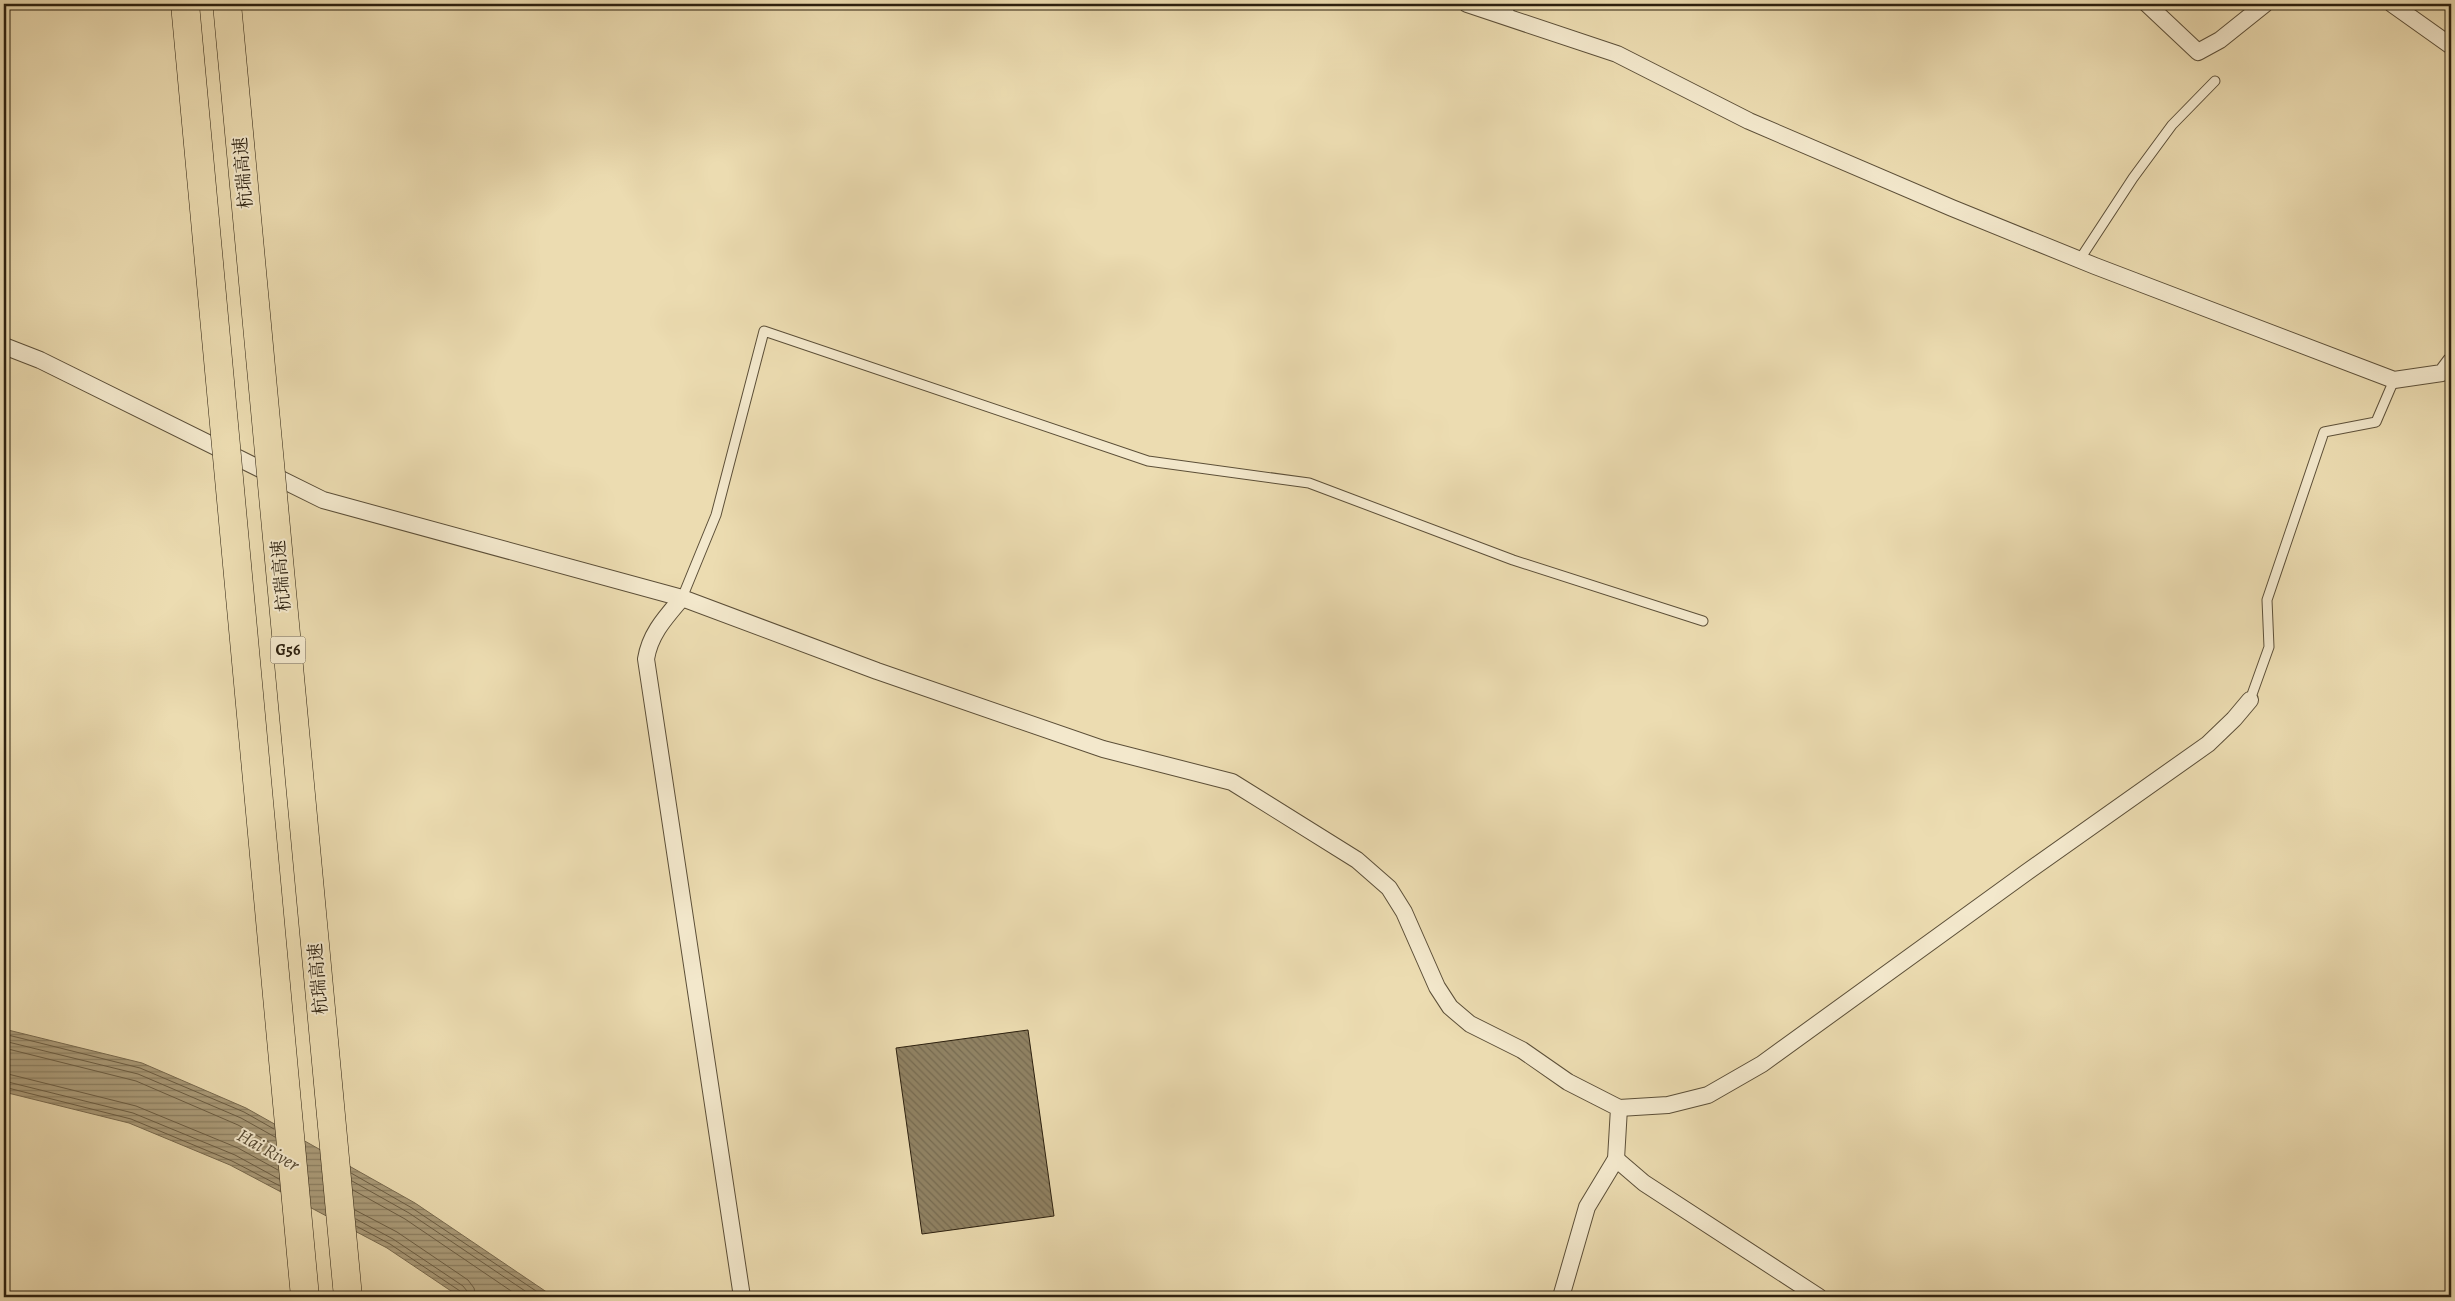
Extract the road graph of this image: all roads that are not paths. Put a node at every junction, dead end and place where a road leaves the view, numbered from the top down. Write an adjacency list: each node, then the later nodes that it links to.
1 (185, 4): 19 (highway, G56, bridge)
2 (227, 4): 20 (highway, 杭瑞高速 / G56, bridge)
3 (1467, 4): 7 (street)
4 (2147, 4): 5 (street)
5 (2265, 4)
6 (2392, 4): 8 (street)
7 (1508, 10): 10 (street)
8 (2451, 46)
9 (2215, 81): 10 (lane)
10 (2080, 259): 13 (street)
11 (4, 346): 14 (street)
12 (2451, 361): 13 (street)
13 (2394, 380): 16 (lane)
14 (682, 598): 15 (lane); 17 (street); 21 (street)
15 (1703, 621)
16 (2250, 700): 17 (street)
17 (1619, 1108): 18 (street)
18 (1616, 1159): 22 (street); 23 (street)
19 (305, 1297)
20 (348, 1297)
21 (742, 1297)
22 (1561, 1297)
23 (1819, 1297)

